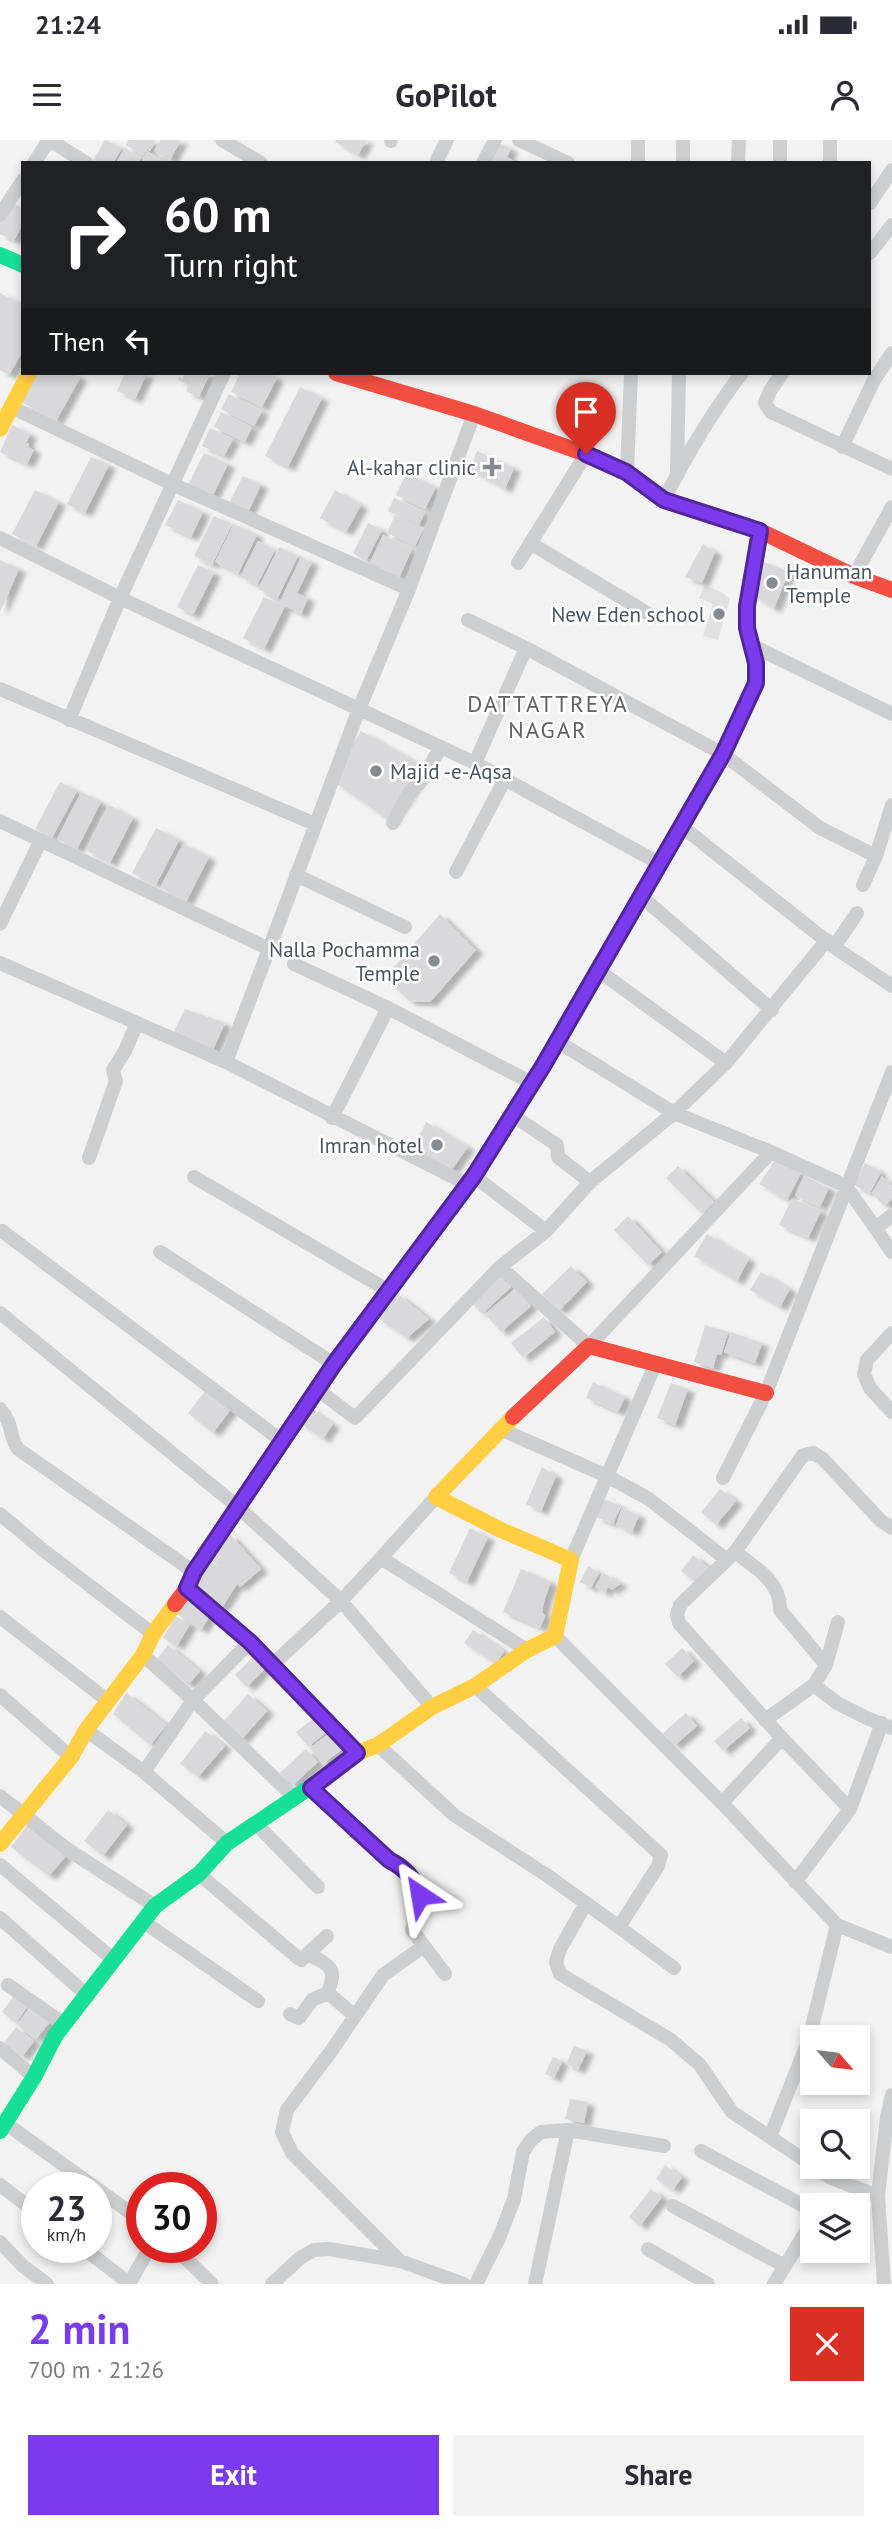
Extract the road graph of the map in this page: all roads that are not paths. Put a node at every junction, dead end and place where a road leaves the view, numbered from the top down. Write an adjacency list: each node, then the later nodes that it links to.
1 (49, 140): 13 (street); 14 (street)
2 (222, 140): 15 (street)
3 (447, 140): 11 (street)
4 (495, 140): 16 (street)
5 (519, 140): 12 (street)
6 (638, 140): 17 (street)
7 (683, 140): 18 (street)
8 (739, 140): 19 (street)
9 (780, 140): 20 (street)
10 (830, 140): 21 (street)
11 (437, 160)
12 (551, 160)
13 (35, 161)
14 (83, 161)
15 (258, 161)
16 (484, 161)
17 (638, 161)
18 (682, 161)
19 (738, 161)
20 (780, 161)
21 (830, 161)
22 (892, 170): 24 (street)
23 (21, 183): 25 (street)
24 (871, 202)
25 (0, 215)
26 (892, 225): 27 (street)
27 (871, 252)
28 (0, 255): 29 (street)
29 (21, 264)
30 (892, 352): 43 (street)
31 (28, 375): 40 (street)
32 (223, 375): 48 (street)
33 (343, 375): 41 (street)
34 (631, 375): 46 (street)
35 (679, 375): 47 (street)
36 (727, 375): 39 (street)
37 (740, 375): 39 (street)
38 (781, 375): 43 (street)
39 (726, 393): 47 (street)
40 (11, 407): 42 (street); 48 (street)
41 (474, 414): 44 (street); 56 (street)
42 (0, 429)
43 (842, 447): 45 (street)
44 (586, 454): 46 (street); 53 (street)
45 (892, 469)
46 (626, 472): 49 (street)
47 (677, 475): 49 (street)
48 (172, 484): 56 (street); 58 (street)
49 (664, 500): 51 (street)
50 (892, 507): 55 (street)
51 (760, 531): 55 (street); 61 (street)
52 (0, 537): 58 (street)
53 (530, 543): 54 (street); 59 (street)
54 (518, 563)
55 (854, 576): 57 (street)
56 (410, 589): 64 (street)
57 (892, 590)
58 (120, 598): 64 (street); 66 (street)
59 (653, 617)
60 (468, 620): 62 (street)
61 (752, 646): 65 (street); 68 (street)
62 (526, 648): 68 (street); 69 (street)
63 (0, 689): 66 (street)
64 (359, 709): 67 (street); 74 (street)
65 (892, 714)
66 (69, 720): 74 (street)
67 (441, 747): 69 (street); 73 (street)
68 (723, 754): 75 (street); 77 (street)
69 (475, 763): 70 (street)
70 (505, 779): 78 (street); 79 (street)
71 (892, 805): 77 (street)
72 (0, 821): 76 (street)
73 (394, 823)
74 (315, 824): 80 (street)
75 (680, 825): 78 (street); 86 (street)
76 (41, 840): 84 (street); 87 (street)
77 (876, 856): 81 (street)
78 (659, 863): 82 (street)
79 (456, 872)
80 (296, 875): 85 (street); 87 (street)
81 (863, 885)
82 (642, 897): 90 (street); 93 (street)
83 (857, 913): 86 (street)
84 (0, 923)
85 (405, 927)
86 (831, 944): 91 (street); 93 (street)
87 (269, 949): 96 (street)
88 (0, 962): 94 (street)
89 (294, 964): 92 (street)
90 (598, 971): 95 (street); 97 (street)
91 (892, 986)
92 (388, 1008): 99 (street); 102 (street)
93 (772, 1010): 97 (street)
94 (137, 1023): 96 (street); 104 (street)
95 (557, 1041): 99 (street); 100 (street)
96 (226, 1062): 102 (street)
97 (726, 1063): 100 (street)
98 (892, 1072): 108 (street)
99 (532, 1083): 101 (street)
100 (674, 1113): 103 (street); 107 (street)
101 (512, 1115): 106 (street); 107 (street)
102 (332, 1118): 106 (street)
103 (771, 1152): 108 (street); 119 (street)
104 (89, 1158)
105 (194, 1177): 116 (street)
106 (470, 1180): 112 (street); 116 (street)
107 (590, 1182): 112 (street)
108 (846, 1186): 110 (street); 123 (street)
109 (892, 1215): 110 (street)
110 (876, 1227): 114 (street)
111 (2, 1231): 127 (street)
112 (546, 1231): 115 (street)
113 (160, 1252): 120 (street)
114 (892, 1252)
115 (500, 1266): 119 (street); 122 (street)
116 (389, 1291): 120 (street)
117 (1, 1317): 131 (street)
118 (892, 1333): 125 (street)
119 (589, 1346): 121 (street); 126 (street)
120 (334, 1364): 122 (street)
121 (655, 1365): 123 (street); 128 (street)
122 (318, 1390): 127 (street)
123 (766, 1393): 129 (street)
124 (0, 1409): 137 (street)
125 (892, 1412)
126 (500, 1429): 128 (street); 130 (street)
127 (282, 1441): 131 (street)
128 (607, 1476): 134 (street); 136 (street)
129 (723, 1478)
130 (436, 1497): 135 (street); 136 (street)
131 (238, 1507): 137 (street); 139 (street)
132 (0, 1514): 142 (street)
133 (892, 1528): 134 (street)
134 (731, 1555): 148 (street); 155 (street)
135 (381, 1558): 139 (street); 145 (street)
136 (571, 1560): 143 (street)
137 (194, 1572): 138 (street)
138 (187, 1588): 142 (street); 144 (street)
139 (341, 1601): 147 (street); 154 (street)
140 (0, 1617): 153 (street)
141 (838, 1622): 148 (street)
142 (153, 1634): 146 (street)
143 (555, 1636): 145 (street); 166 (street)
144 (250, 1642): 147 (street); 152 (street)
145 (527, 1650): 150 (street)
146 (143, 1655): 152 (street); 153 (street)
147 (272, 1665): 160 (street)
148 (826, 1665): 149 (street)
149 (814, 1685): 155 (street); 156 (street)
150 (475, 1686): 154 (street); 181 (street)
151 (0, 1695): 161 (street)
152 (194, 1700): 162 (street); 165 (street)
153 (108, 1701): 157 (street)
154 (432, 1707): 159 (street)
155 (765, 1720): 158 (street)
156 (887, 1725): 167 (street)
157 (86, 1730): 161 (street); 162 (street)
158 (782, 1738): 166 (street); 167 (street)
159 (378, 1745): 160 (street); 176 (street)
160 (357, 1753): 163 (street)
161 (71, 1757): 168 (street)
162 (144, 1772): 170 (street)
163 (311, 1788): 165 (street); 183 (street)
164 (0, 1796): 168 (street)
165 (295, 1798): 169 (street)
166 (722, 1803): 174 (street)
167 (850, 1809): 174 (street)
168 (23, 1815): 171 (street); 177 (street)
169 (257, 1825): 170 (street); 175 (street)
170 (227, 1843): 173 (street)
171 (0, 1844)
172 (0, 1865): 186 (street)
173 (199, 1874): 177 (street); 185 (street)
174 (795, 1882): 180 (street)
175 (318, 1887)
176 (586, 1903): 181 (street); 201 (street)
177 (155, 1906): 179 (street)
178 (0, 1918): 191 (street)
179 (144, 1922): 186 (street); 192 (street)
180 (837, 1925): 184 (street); 201 (street)
181 (618, 1927): 187 (street)
182 (327, 1936): 185 (street)
183 (424, 1946): 188 (street); 194 (street)
184 (892, 1947)
185 (307, 1955): 190 (street)
186 (114, 1960): 191 (street)
187 (674, 1968)
188 (445, 1974)
189 (8, 1985): 195 (street)
190 (328, 1993): 193 (street); 194 (street)
191 (88, 1996): 195 (street)
192 (258, 2001)
193 (290, 2014)
194 (355, 2016): 213 (street)
195 (64, 2024): 197 (street)
196 (0, 2048): 197 (street)
197 (34, 2077): 199 (street)
198 (892, 2095): 207 (street)
199 (3, 2127): 210 (street)
200 (568, 2130): 202 (street); 223 (street); 224 (street)
201 (770, 2137): 204 (street)
202 (664, 2146)
203 (701, 2151): 217 (street)
204 (800, 2157)
205 (834, 2179): 207 (street)
206 (0, 2185): 208 (street)
207 (878, 2196): 227 (street)
208 (21, 2201)
209 (673, 2206): 217 (street)
210 (126, 2210)
211 (0, 2242): 218 (street)
212 (648, 2249): 225 (street)
213 (400, 2261): 221 (street); 222 (street)
214 (103, 2263): 219 (street)
215 (141, 2263): 219 (street)
216 (190, 2263): 220 (street)
217 (785, 2266): 226 (street)
218 (47, 2284)
219 (130, 2284)
220 (212, 2284)
221 (272, 2284)
222 (464, 2284)
223 (476, 2284)
224 (535, 2284)
225 (708, 2284)
226 (774, 2284)
227 (884, 2284)

